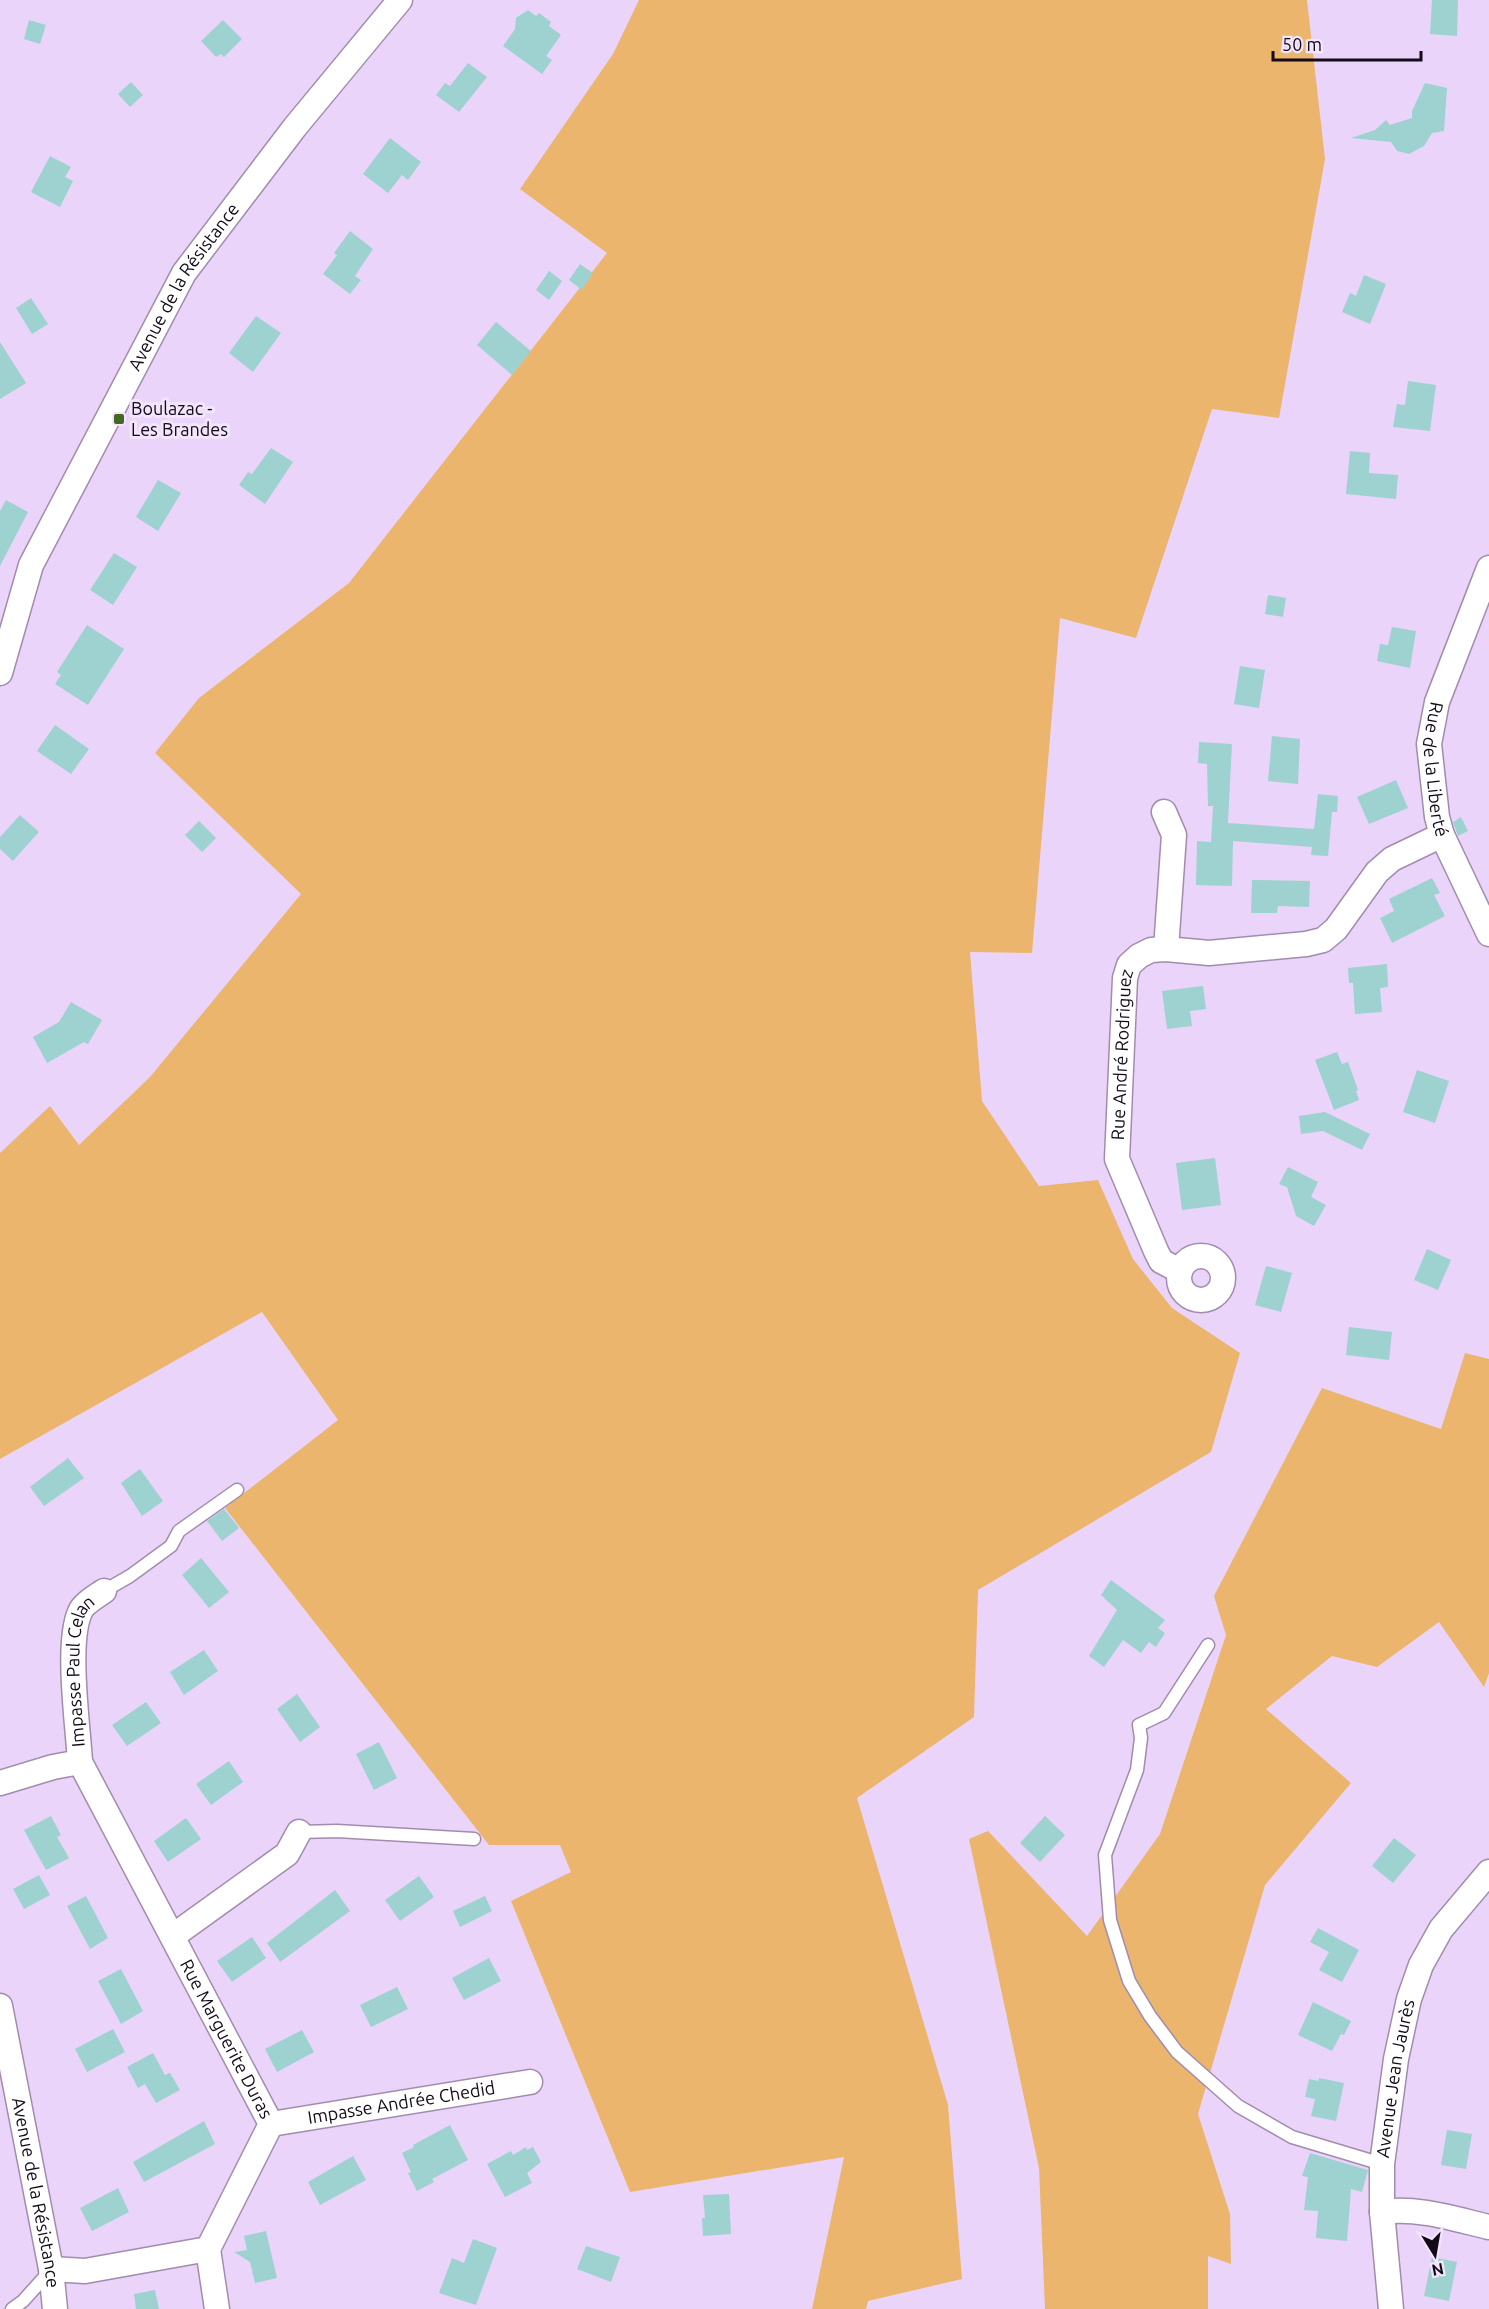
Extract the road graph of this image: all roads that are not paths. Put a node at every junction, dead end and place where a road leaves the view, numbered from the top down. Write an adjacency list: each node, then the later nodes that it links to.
1 (400, 0): 3 (street, Avenue de la Résistance)
2 (1489, 568): 5 (street, Rue de la Liberté)
3 (0, 673)
4 (1164, 812): 7 (street)
5 (1442, 835): 6 (street, Rue de la Liberté); 7 (street, Rue André Rodriguez)
6 (1489, 933)
7 (1166, 949): 8 (street, Rue André Rodriguez)
8 (1180, 1271)
9 (237, 1490): 10 (lane)
10 (104, 1591): 12 (street, Impasse Paul Celan)
11 (1208, 1645): 21 (lane)
12 (81, 1762): 13 (street); 17 (street, Rue Marguerite Duras)
13 (0, 1783)
14 (299, 1832): 15 (lane); 17 (street)
15 (474, 1839)
16 (1489, 1872): 21 (street, Avenue Jean Jaurès)
17 (173, 1936): 20 (street, Rue Marguerite Duras)
18 (0, 2006): 25 (street, Avenue de la Résistance)
19 (530, 2082): 20 (street, Impasse Andrée Chedid)
20 (271, 2124): 24 (street, Rue Marguerite Duras)
21 (1382, 2164): 22 (street, Avenue Jean Jaurès)
22 (1382, 2212): 23 (street); 29 (street, Avenue Jean Jaurès)
23 (1489, 2227)
24 (208, 2249): 25 (street); 28 (street)
25 (51, 2269): 26 (lane); 27 (street, Avenue de la Résistance)
26 (12, 2309)
27 (55, 2309)
28 (217, 2309)
29 (1391, 2309)

